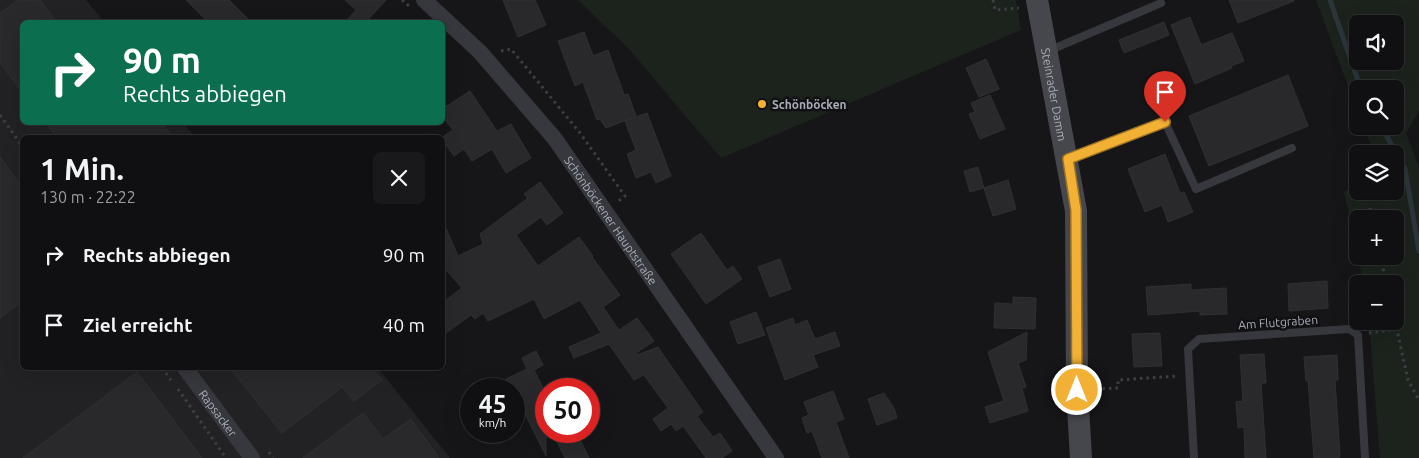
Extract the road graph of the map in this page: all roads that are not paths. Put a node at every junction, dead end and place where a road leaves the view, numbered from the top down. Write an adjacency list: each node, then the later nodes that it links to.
1 (424, 0): 9 (street, Schönböckener Hauptstraße)
2 (1037, 3): 4 (main road, Steinrader Damm)
3 (1161, 3): 4 (lane)
4 (1047, 51): 6 (main road, Steinrader Damm)
5 (1292, 148): 6 (lane)
6 (1068, 159): 10 (main road, Steinrader Damm)
7 (186, 370): 8 (street, Rapsacker)
8 (252, 458)
9 (776, 458)
10 (1081, 458)
11 (1194, 458): 12 (lane, Am Flutgraben)
12 (1365, 458)

